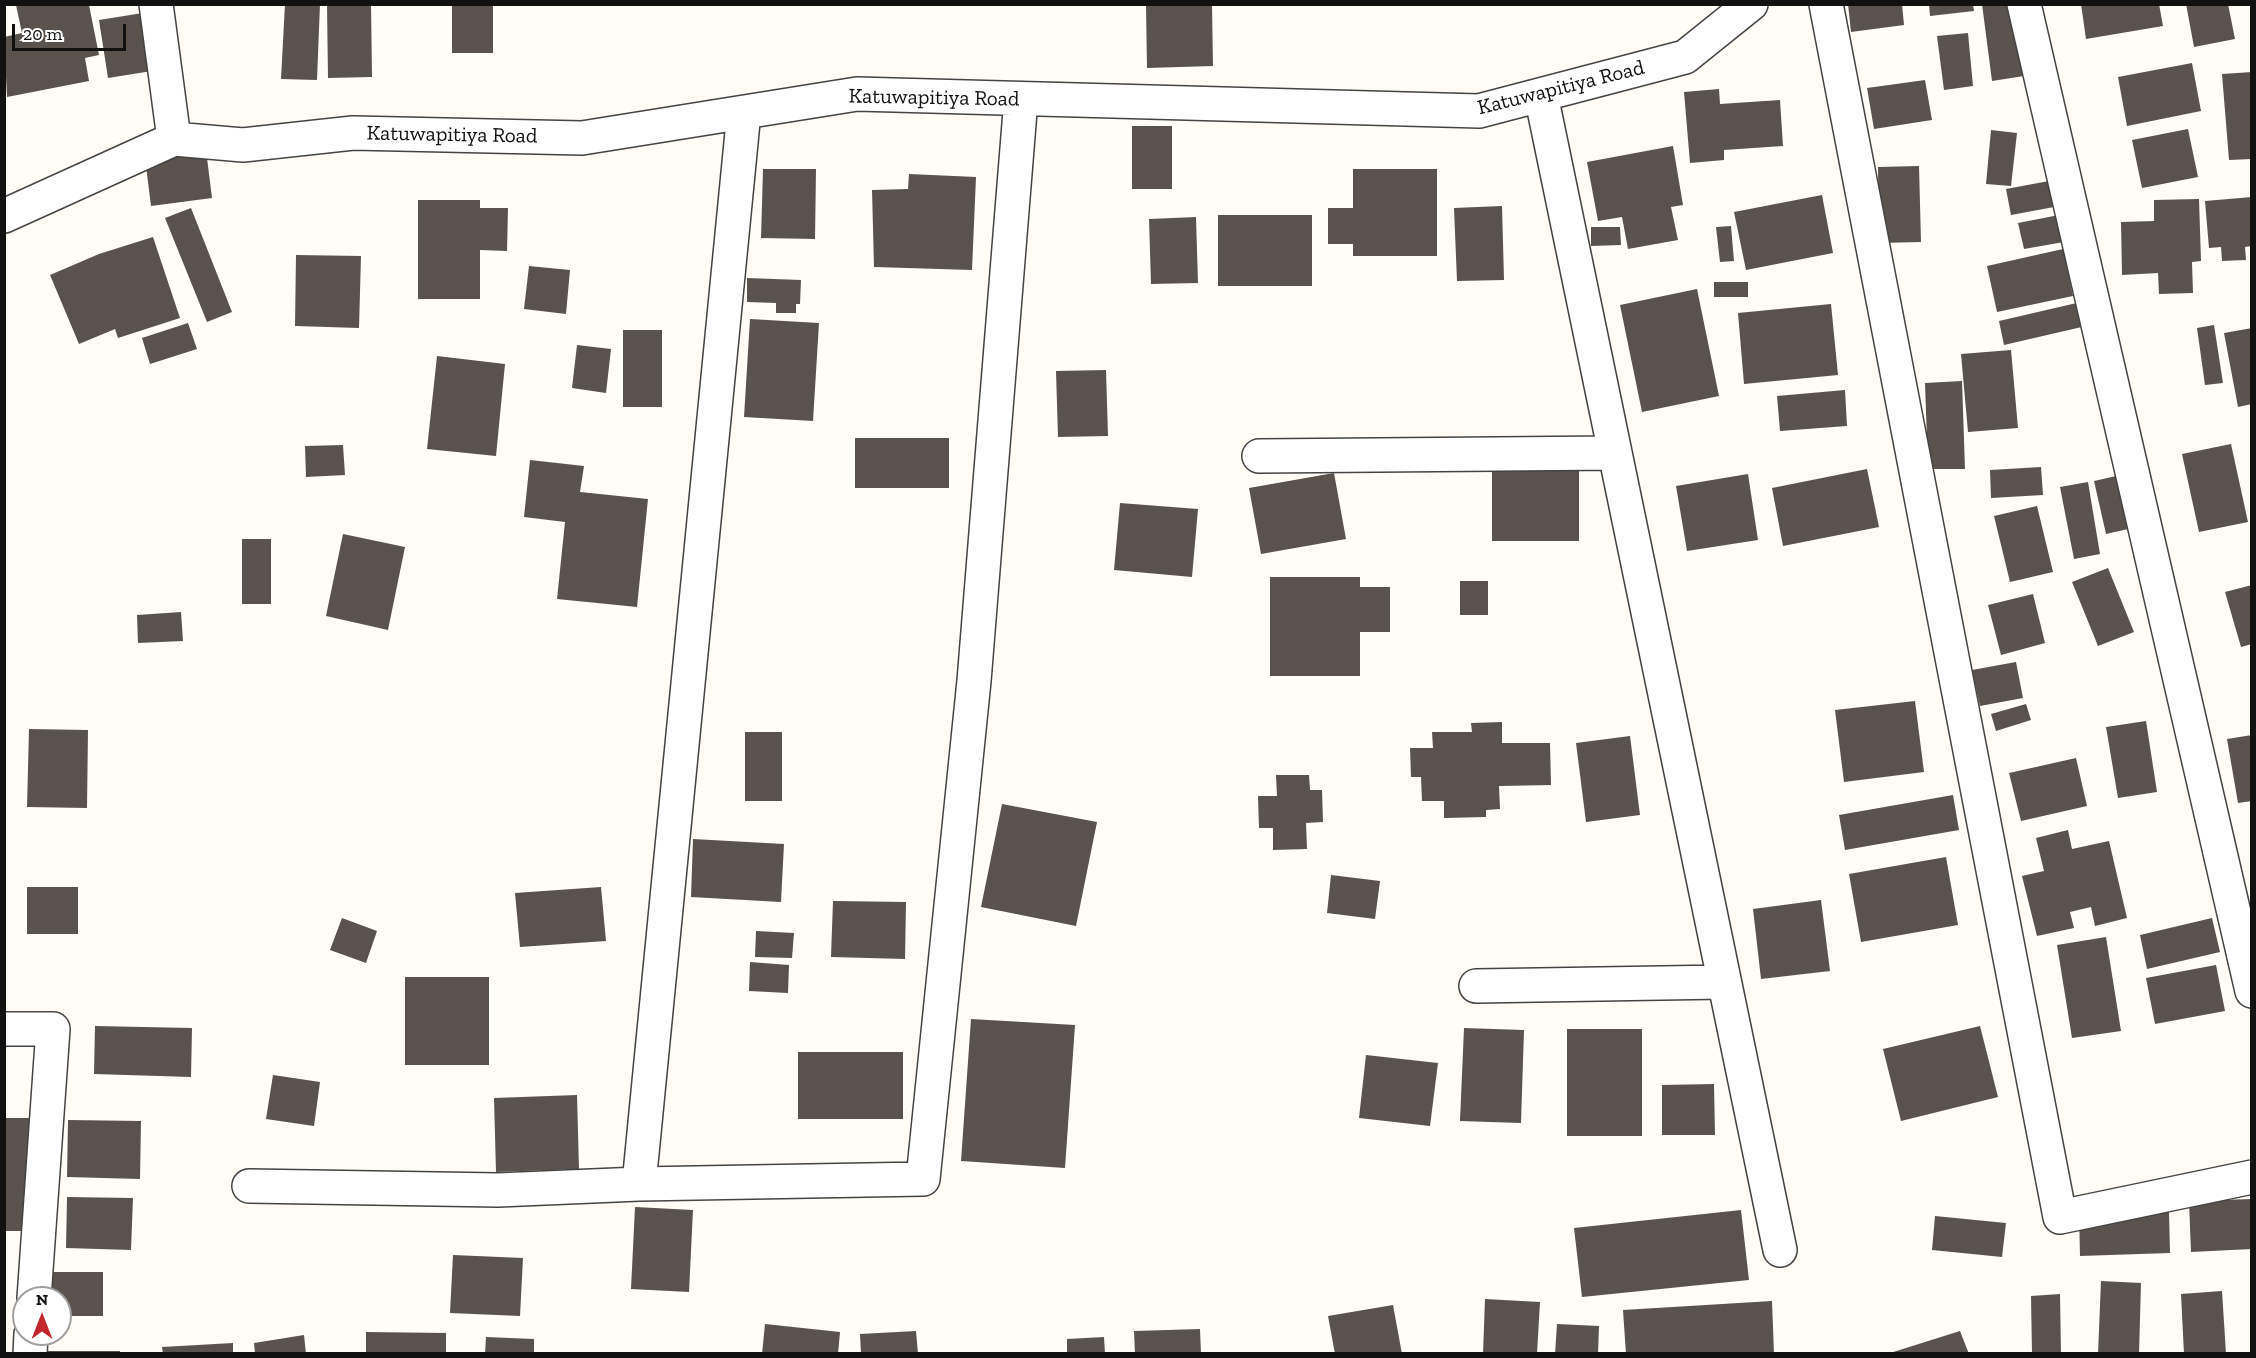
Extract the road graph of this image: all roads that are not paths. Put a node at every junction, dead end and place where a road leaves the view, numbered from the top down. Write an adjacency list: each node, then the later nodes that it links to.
1 (156, 4): 8 (street)
2 (1751, 4): 5 (street, Katuwapitiya Road)
3 (1826, 4): 16 (street)
4 (2024, 4): 14 (street)
5 (1541, 95): 6 (street, Katuwapitiya Road); 10 (street)
6 (1020, 99): 7 (street, Katuwapitiya Road); 17 (street)
7 (744, 112): 8 (street, Katuwapitiya Road); 17 (street)
8 (174, 139): 9 (street, Katuwapitiya Road)
9 (4, 216)
10 (1615, 453): 11 (street); 12 (street)
11 (1259, 456)
12 (1724, 982): 13 (street); 19 (street)
13 (1476, 986)
14 (2252, 991)
15 (4, 1029): 20 (street)
16 (2252, 1177)
17 (639, 1184): 18 (street)
18 (249, 1186)
19 (1780, 1250)
20 (35, 1286)

